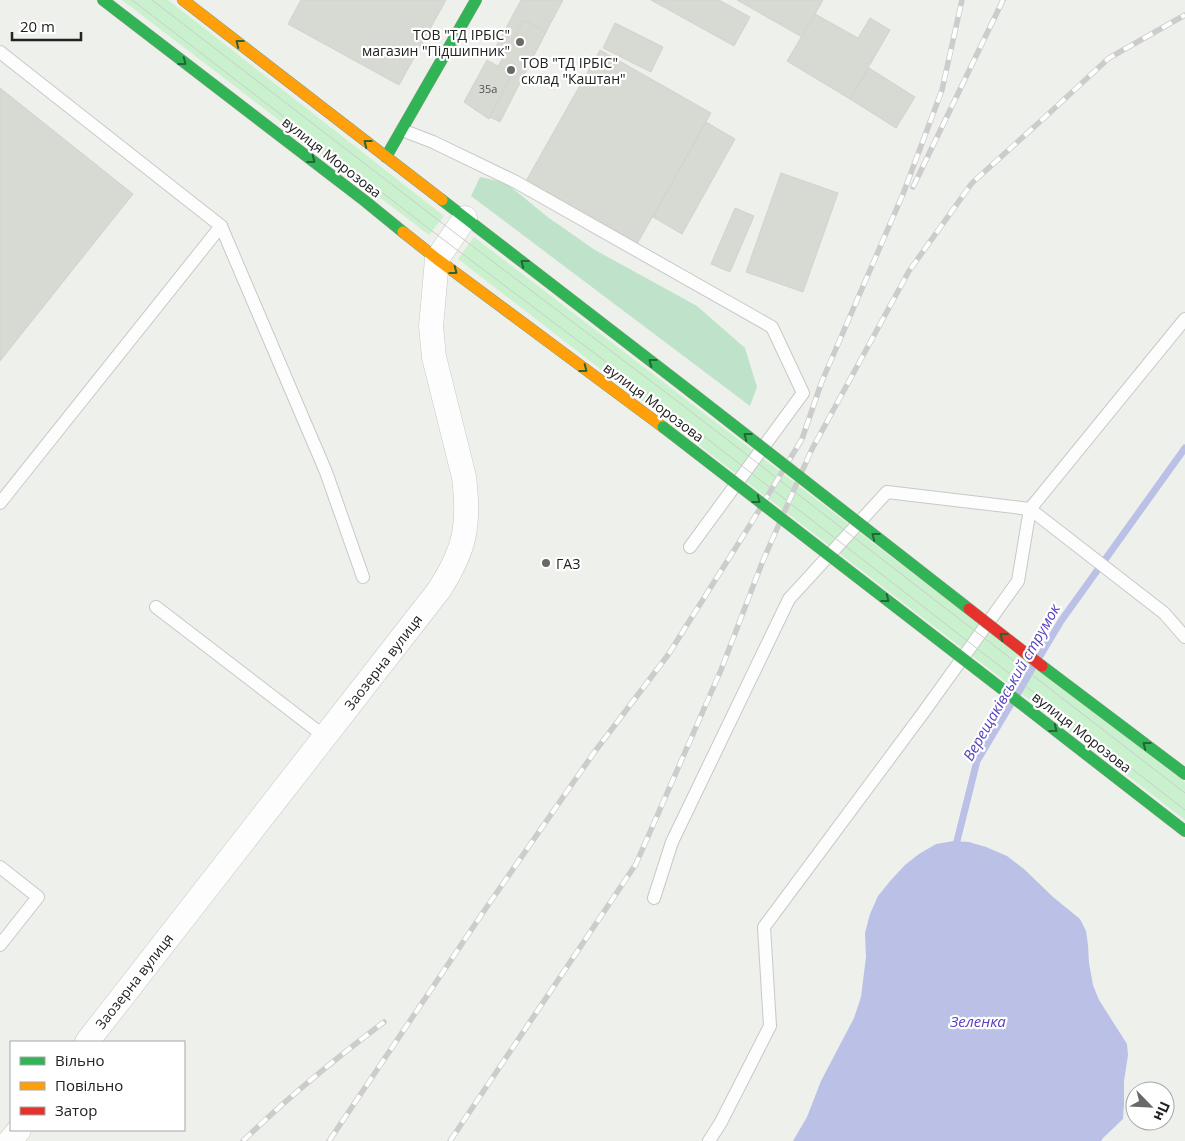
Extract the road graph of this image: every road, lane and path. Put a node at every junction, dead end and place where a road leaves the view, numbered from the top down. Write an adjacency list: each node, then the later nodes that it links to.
1 (103, 0): 9 (main road, вулиця Морозова, one-way to 9)
2 (183, 0): 6 (main road, вулиця Морозова, one-way to 2)
3 (476, 0): 5 (main road)
4 (0, 52): 8 (lane)
5 (402, 130): 6 (main road); 13 (lane)
6 (386, 157): 7 (main road, вулиця Морозова)
7 (465, 218): 9 (street, Заозерна вулиця); 18 (main road, вулиця Морозова, one-way to 7, bridge)
8 (221, 226): 11 (lane); 14 (lane)
9 (437, 259): 17 (street, Заозерна вулиця); 19 (main road, вулиця Морозова, one-way to 19, bridge)
10 (1185, 319): 12 (lane)
11 (0, 503)
12 (1030, 509): 16 (lane); 21 (lane); 26 (lane)
13 (690, 547)
14 (363, 577)
15 (156, 607): 17 (lane)
16 (1185, 637)
17 (324, 736): 23 (street, Заозерна вулиця)
18 (1185, 774)
19 (1185, 831)
20 (0, 867): 22 (lane)
21 (654, 898)
22 (0, 945)
23 (88, 1041)
24 (18, 1131): 25 (street)
25 (10, 1141)
26 (710, 1141)

